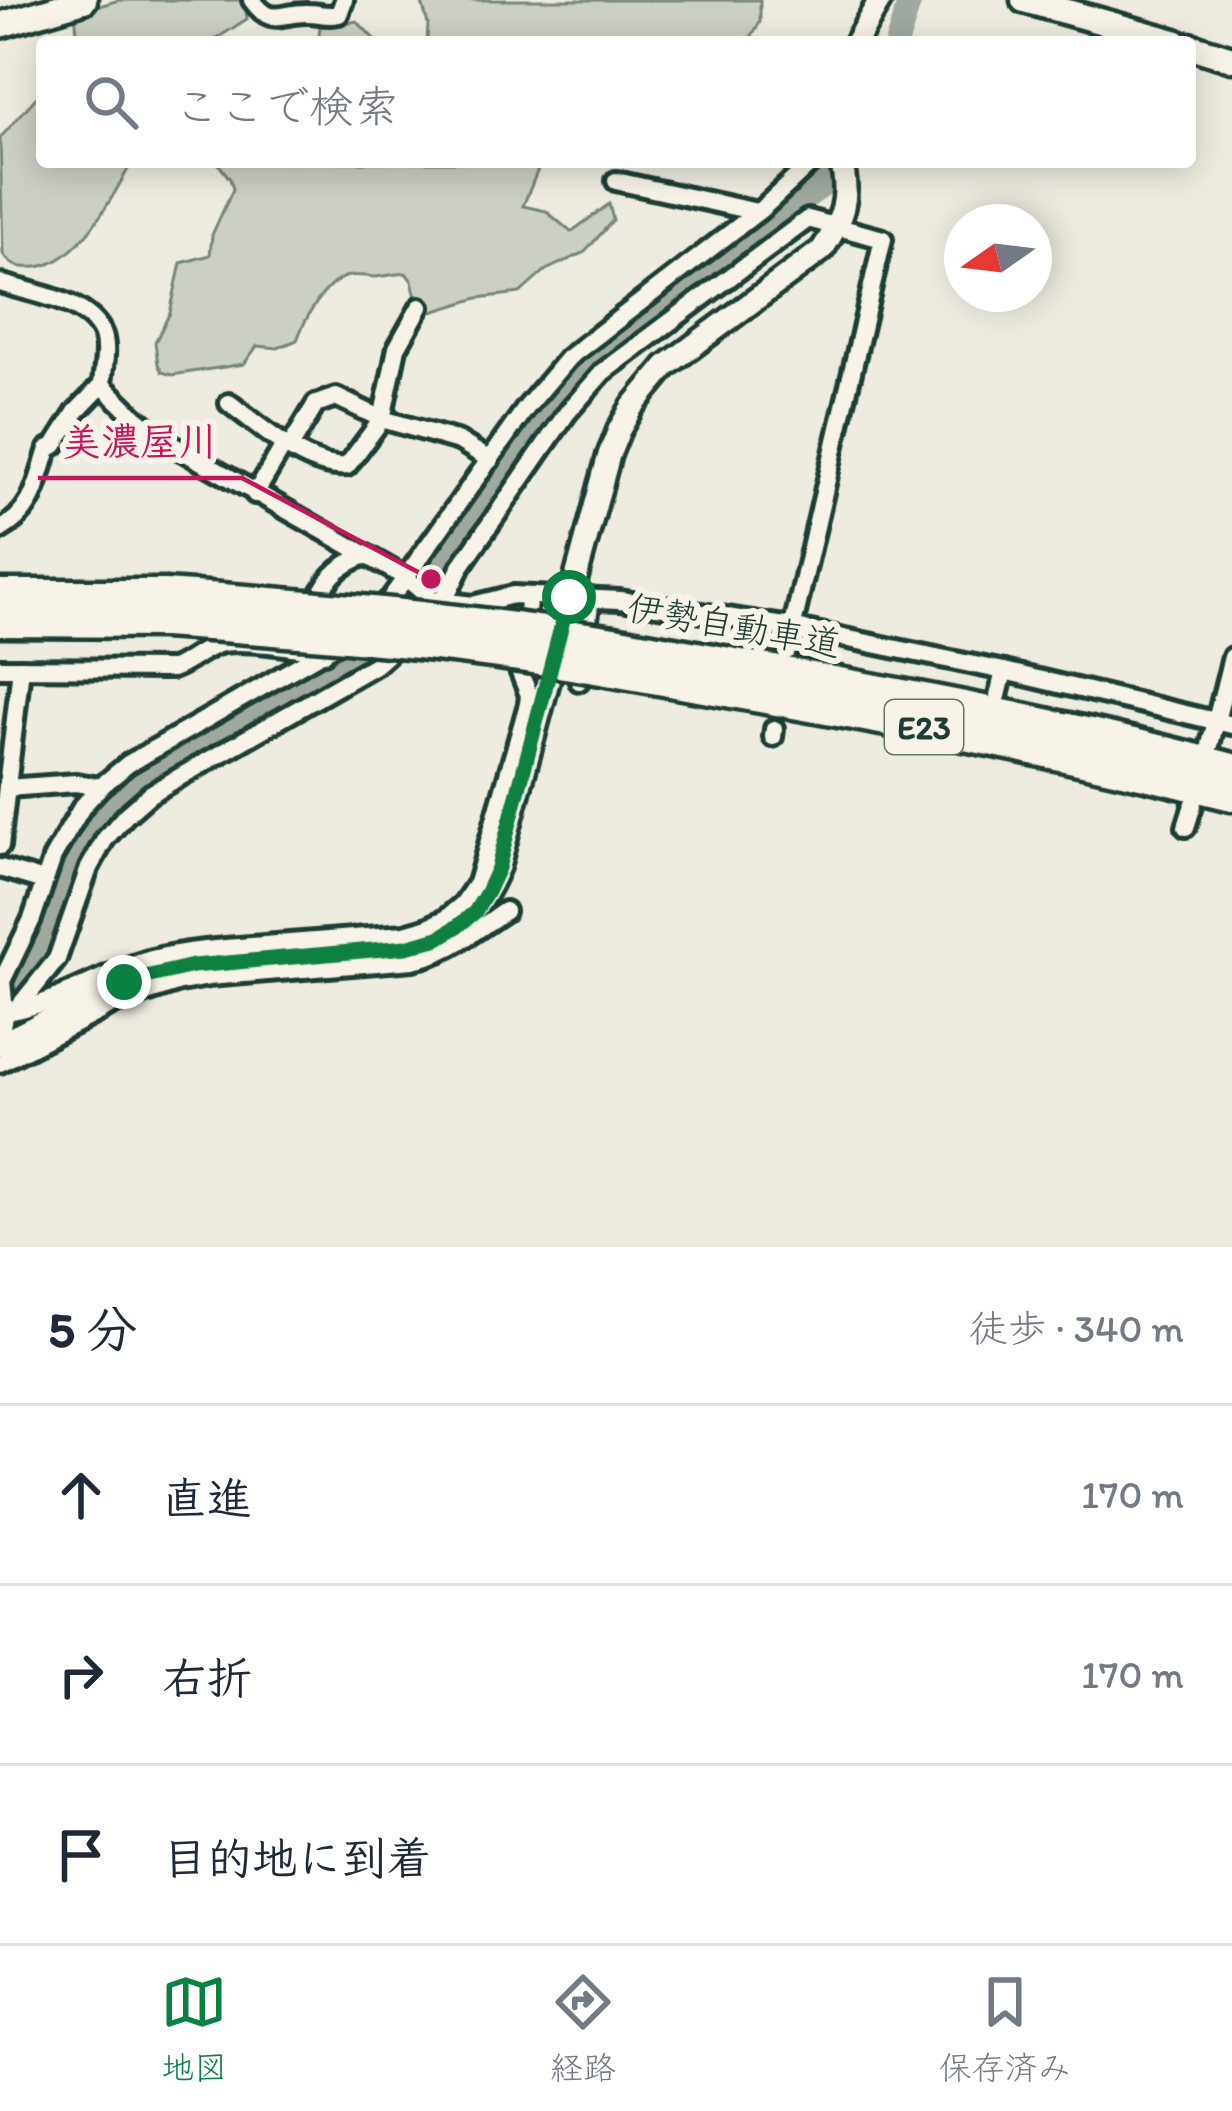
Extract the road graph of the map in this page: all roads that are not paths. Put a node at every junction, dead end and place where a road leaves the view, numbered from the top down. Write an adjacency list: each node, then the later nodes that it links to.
1 (84, 0): 6 (main road)
2 (252, 0): 3 (street)
3 (344, 0)
4 (880, 0): 8 (street)
5 (1024, 0): 9 (main road)
6 (56, 4): 7 (main road)
7 (0, 25)
8 (859, 36)
9 (1153, 36)
10 (1196, 48): 11 (main road)
11 (1232, 58)
12 (805, 168): 15 (street)
13 (842, 168): 16 (street)
14 (616, 181): 15 (street)
15 (757, 212): 23 (street)
16 (838, 226): 30 (street); 31 (street); 34 (street)
17 (0, 284): 19 (street)
18 (420, 307): 21 (street)
19 (102, 385): 24 (street); 25 (street)
20 (229, 403): 22 (street)
21 (382, 419): 22 (street); 22 (street); 23 (street)
22 (287, 446): 24 (street)
23 (490, 460): 27 (street)
24 (255, 494): 26 (street)
25 (0, 530)
26 (367, 555): 27 (street); 35 (street)
27 (408, 580): 31 (street); 35 (street)
28 (0, 596): 32 (highway, 伊勢自動車道 / E23)
29 (529, 596): 30 (street); 31 (street); 58 (street)
30 (580, 597): 34 (street); 42 (street); 59 (street)
31 (436, 600): 58 (street)
32 (164, 609): 33 (highway, 伊勢自動車道 / E23); 37 (highway, 伊勢自動車道 / E23, bridge)
33 (0, 621)
34 (790, 626): 36 (street); 41 (street)
35 (315, 651): 40 (street); 47 (street)
36 (787, 651)
37 (614, 656): 46 (highway, 伊勢自動車道 / E23); 49 (highway, 伊勢自動車道 / E23)
38 (1232, 657): 44 (street)
39 (0, 668): 40 (street)
40 (21, 668): 48 (street)
41 (1004, 671): 43 (street); 44 (street)
42 (578, 681)
43 (998, 696)
44 (1224, 723): 45 (street)
45 (1210, 745)
46 (1232, 770)
47 (100, 787): 48 (street); 54 (street)
48 (7, 788): 52 (street)
49 (1232, 795)
50 (1192, 805): 51 (street)
51 (1186, 827)
52 (0, 846)
53 (0, 868): 54 (street)
54 (44, 880): 56 (street)
55 (505, 910): 60 (street)
56 (9, 945): 57 (street)
57 (2, 981): 58 (street)
58 (10, 1011): 59 (street)
59 (0, 1040)
60 (0, 1063)

